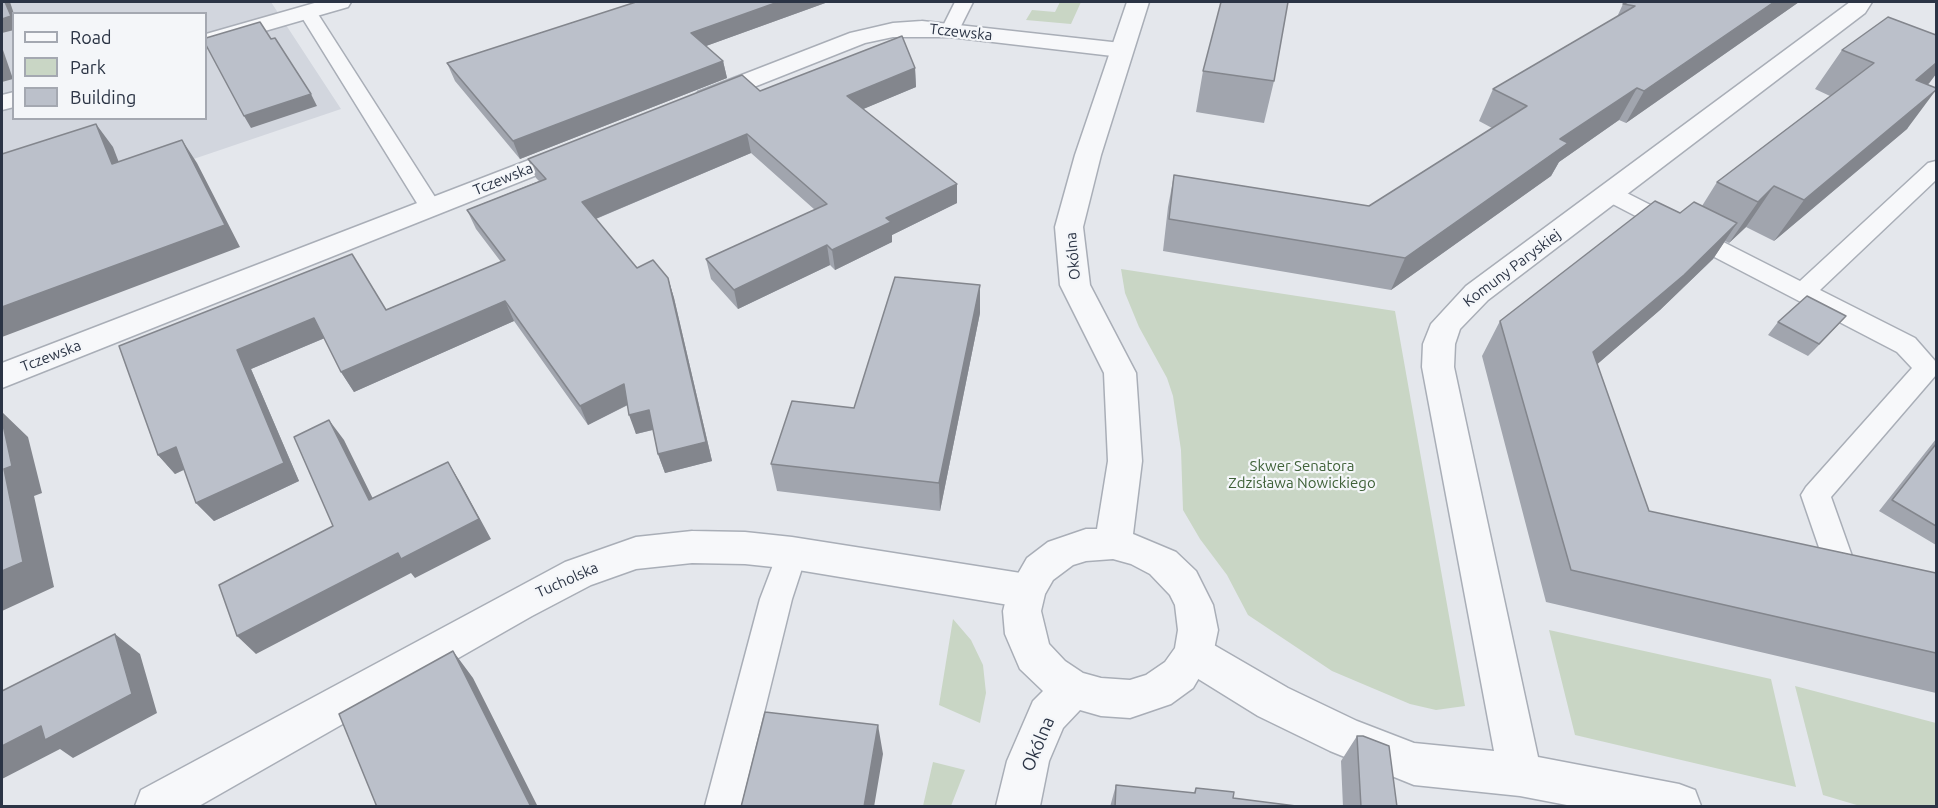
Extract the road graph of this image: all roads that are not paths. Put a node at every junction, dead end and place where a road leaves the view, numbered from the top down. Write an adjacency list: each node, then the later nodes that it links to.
1 (340, 2): 5 (street)
2 (964, 2): 6 (lane)
3 (1137, 2): 8 (street, Okólna)
4 (1861, 2): 12 (street, Komuny Paryskiej)
5 (307, 11): 7 (street); 13 (lane)
6 (950, 30): 8 (street, Tczewska); 9 (street, Tczewska)
7 (207, 41)
8 (1121, 50): 16 (street, Okólna)
9 (683, 107)
10 (596, 142): 13 (street, Tczewska)
11 (1936, 168): 14 (lane)
12 (1611, 194): 14 (lane); 22 (street, Komuny Paryskiej)
13 (431, 208): 15 (street, Tczewska)
14 (1803, 292): 17 (lane)
15 (2, 376)
16 (1113, 544): 19 (street); 20 (street)
17 (1803, 552)
18 (792, 553): 19 (street, Tucholska); 23 (street, Tucholska); 24 (lane)
19 (1027, 591): 21 (street)
20 (1193, 654): 21 (street); 22 (street)
21 (1072, 689): 25 (street, Okólna)
22 (1520, 776): 26 (street)
23 (157, 807)
24 (723, 807)
25 (1018, 807)
26 (1680, 807)

